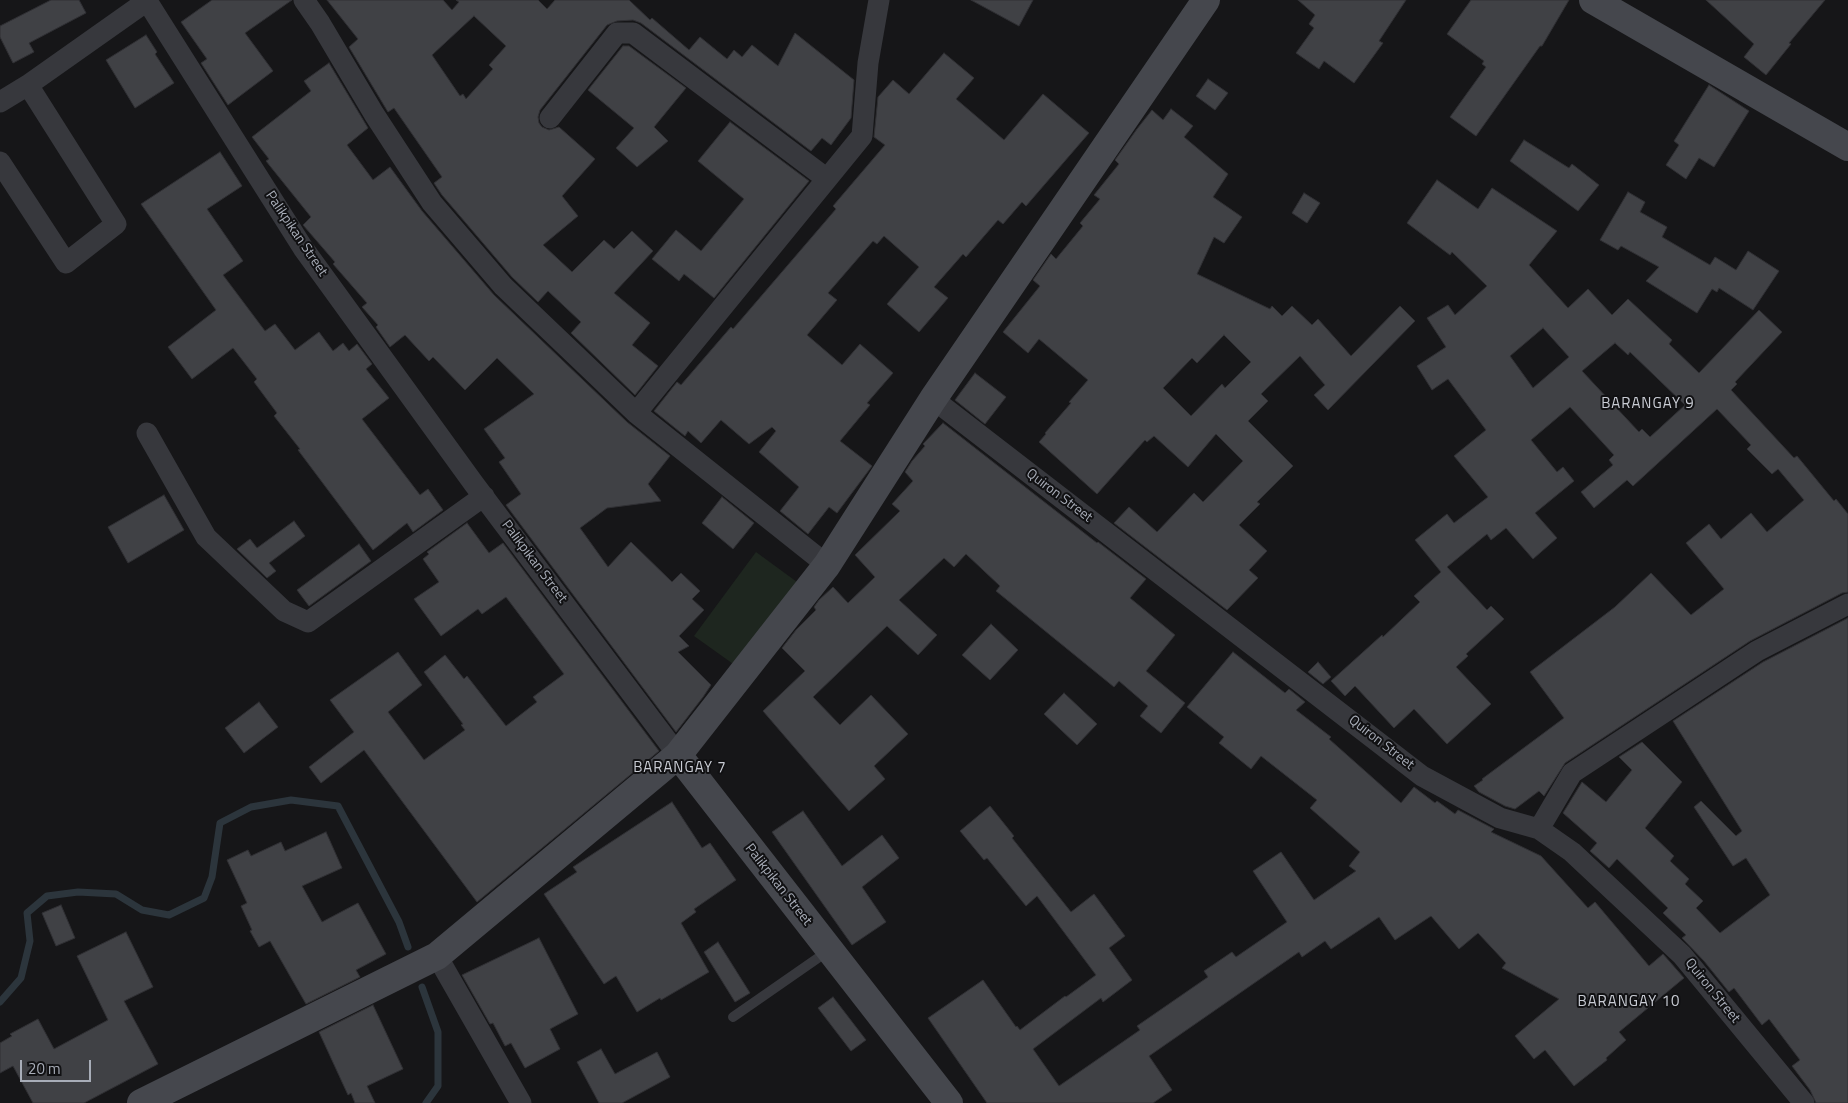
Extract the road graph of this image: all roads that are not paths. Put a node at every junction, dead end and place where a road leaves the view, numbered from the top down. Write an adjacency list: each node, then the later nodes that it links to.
1 (304, 0): 12 (street)
2 (879, 0): 10 (street)
3 (1206, 0): 11 (street)
4 (1593, 0): 8 (street)
5 (28, 85): 6 (street); 9 (street); 14 (street, Palikpikan Street)
6 (0, 102)
7 (550, 118): 10 (street)
8 (1848, 146)
9 (0, 162)
10 (827, 179): 12 (street)
11 (933, 399): 15 (street); 18 (street, Quiron Street)
12 (636, 413): 15 (street)
13 (147, 433): 14 (street)
14 (484, 496): 17 (street, Palikpikan Street)
15 (827, 565): 17 (street)
16 (1848, 604): 18 (street)
17 (678, 755): 19 (street, Palikpikan Street); 20 (street)
18 (1539, 829): 25 (street, Quiron Street)
19 (829, 950): 21 (lane); 24 (street, Palikpikan Street)
20 (437, 956): 22 (street); 23 (street)
21 (733, 1017)
22 (141, 1103)
23 (522, 1103)
24 (949, 1103)
25 (1804, 1103)

